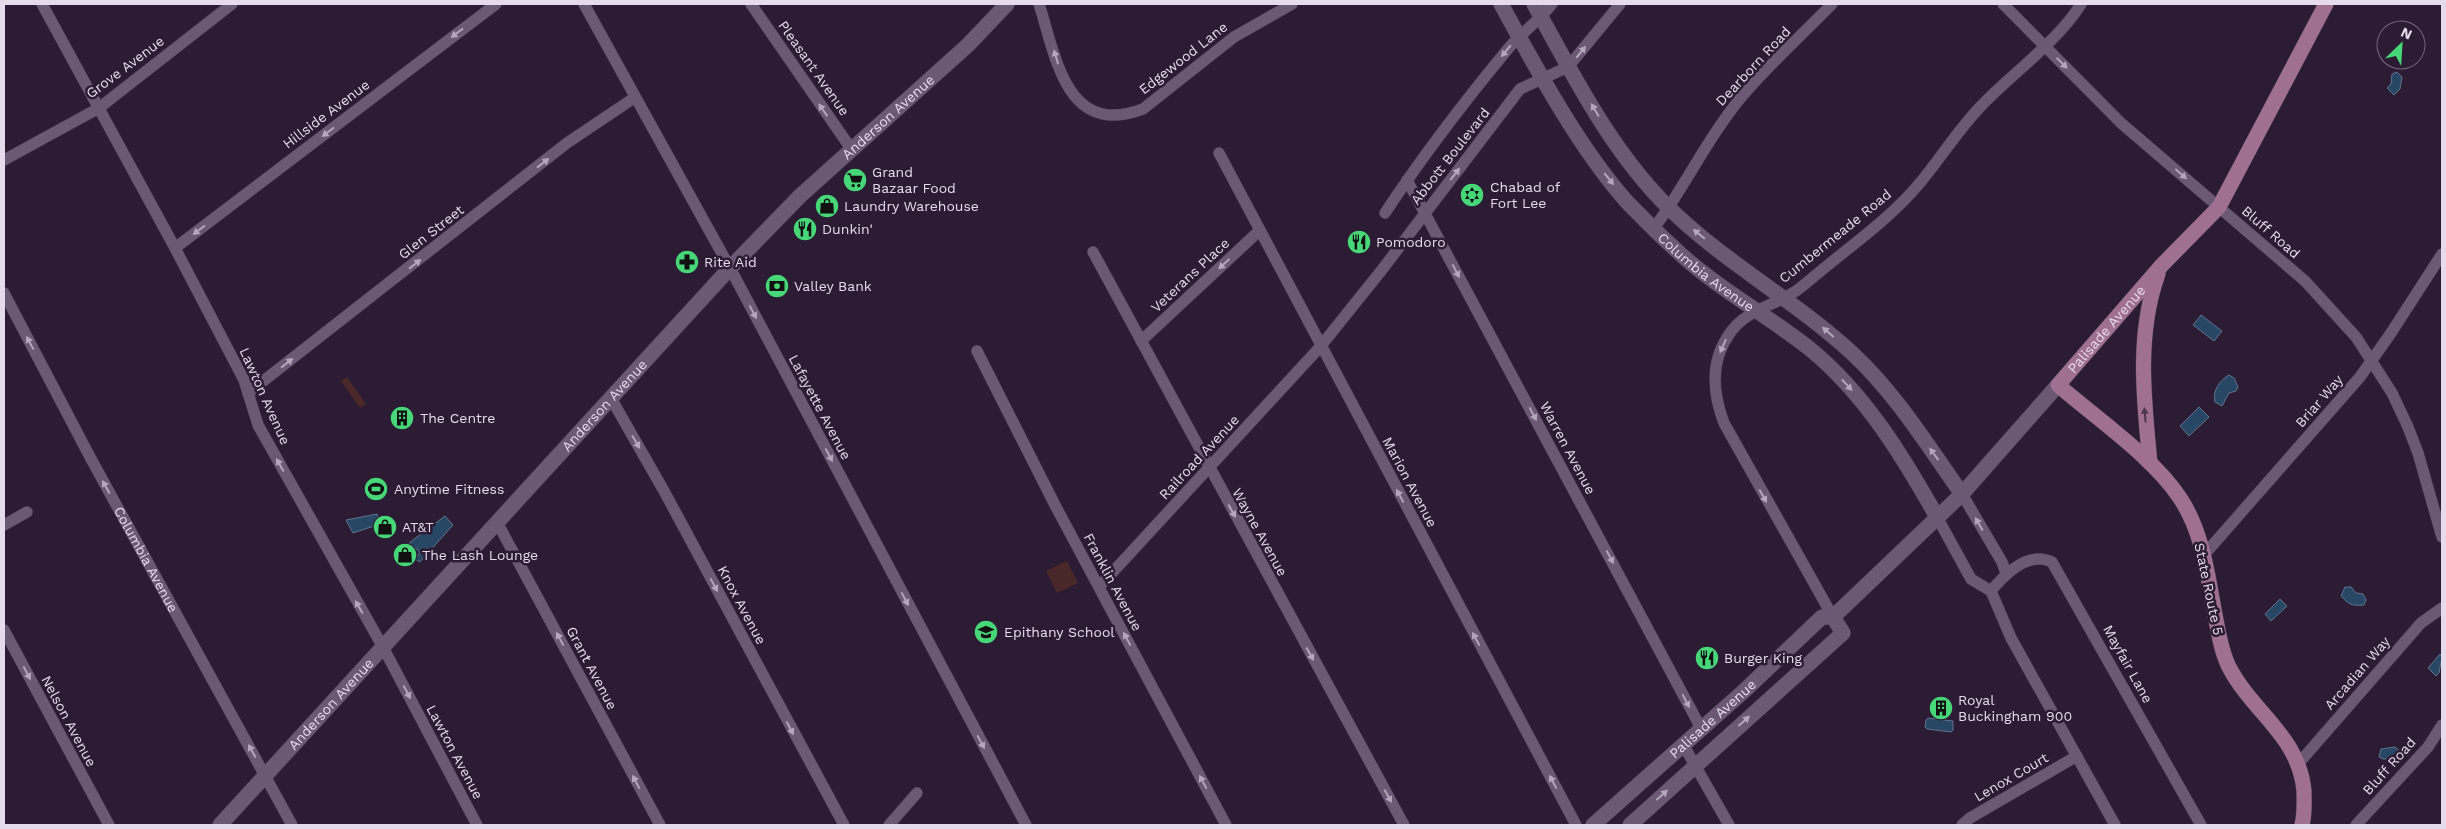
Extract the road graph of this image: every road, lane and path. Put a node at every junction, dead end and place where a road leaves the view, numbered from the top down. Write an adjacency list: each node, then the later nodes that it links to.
1 (42, 4): 23 (street, Lawton Avenue)
2 (232, 4): 23 (street, Grove Avenue)
3 (496, 4): 34 (street, Hillside Avenue, one-way to 34)
4 (584, 4): 22 (street, Lafayette Avenue)
5 (751, 4): 24 (street, Pleasant Avenue, one-way to 5)
6 (1007, 4): 24 (main road, Anderson Avenue)
7 (1039, 4): 8 (street, Edgewood Lane, one-way to 7)
8 (1292, 4)
9 (1501, 4): 18 (main road, Columbia Avenue)
10 (1534, 4): 17 (main road, Columbia Avenue)
11 (1552, 4): 17 (street, Abbott Boulevard)
12 (1620, 4): 20 (street, Abbott Boulevard, one-way to 12)
13 (1832, 4): 29 (street, Dearborn Road)
14 (2003, 4): 19 (street, Bluff Road)
15 (2081, 4): 19 (street, Cumbermeade Road)
16 (2326, 4): 28 (main road, Palisade Avenue)
17 (1542, 18): 18 (street, Abbott Boulevard); 20 (main road, Columbia Avenue)
18 (1519, 37): 21 (main road, Columbia Avenue); 27 (street, Abbott Boulevard, one-way to 27)
19 (2044, 45): 28 (street, Bluff Road, one-way to 28); 40 (street, Cumbermeade Road)
20 (1568, 67): 21 (street, Abbott Boulevard); 29 (main road, Columbia Avenue, one-way to 20)
21 (1544, 78): 30 (street, Abbott Boulevard, one-way to 21); 32 (main road, Columbia Avenue, one-way to 32)
22 (634, 98): 38 (street, Lafayette Avenue); 47 (street, Glen Street, one-way to 22)
23 (99, 108): 26 (street, Grove Avenue); 34 (street, Lawton Avenue)
24 (852, 150): 38 (main road, Anderson Avenue)
25 (1219, 153): 33 (street, Marion Avenue)
26 (4, 160)
27 (1407, 180): 30 (street, Warren Avenue); 31 (street, Abbott Boulevard)
28 (2220, 207): 37 (main road, Palisade Avenue); 45 (street, Bluff Road)
29 (1669, 208): 32 (street, Dearborn Road); 40 (main road, Columbia Avenue, one-way to 29)
30 (1425, 212): 43 (street, Abbott Boulevard); 66 (street, Warren Avenue, one-way to 66)
31 (1385, 213)
32 (1654, 228): 41 (main road, Columbia Avenue)
33 (1259, 231): 42 (street, Veterans Place, one-way to 42); 43 (street, Marion Avenue)
34 (175, 248): 47 (street, Lawton Avenue)
35 (1093, 252): 42 (street, Wayne Avenue)
36 (2442, 254): 45 (street, Briar Way)
37 (2162, 264): 46 (main road, Palisade Avenue); 49 (main road, one-way to 37)
38 (730, 268): 48 (main road, Anderson Avenue); 80 (street, Lafayette Avenue, one-way to 80)
39 (4, 293): 71 (street, Columbia Avenue, one-way to 39)
40 (1782, 298): 41 (street, Cumbermeade Road); 51 (main road, Columbia Avenue, one-way to 40)
41 (1755, 311): 53 (main road, Columbia Avenue, one-way to 53); 62 (street, Cumbermeade Road, one-way to 62)
42 (1141, 342): 50 (street, Wayne Avenue)
43 (1320, 347): 50 (street, Railroad Avenue); 83 (street, Marion Avenue, one-way to 43)
44 (978, 351): 59 (street, Franklin Avenue)
45 (2372, 361): 56 (street, Bluff Road); 57 (street, Briar Way)
46 (2058, 385): 49 (main road, State Route 5); 51 (main road, Palisade Avenue)
47 (248, 393): 64 (street, Lawton Avenue, one-way to 47)
48 (612, 400): 54 (main road, Anderson Avenue); 78 (street, Knox Avenue, one-way to 78)
49 (2150, 463): 57 (main road, State Route 5)
50 (1208, 468): 59 (street, Railroad Avenue); 82 (street, Wayne Avenue, one-way to 82)
51 (1962, 494): 53 (main road, Palisade Avenue); 58 (street, one-way to 51)
52 (27, 512): 55 (street)
53 (1937, 517): 60 (street); 62 (main road, Palisade Avenue)
54 (498, 524): 64 (main road, Anderson Avenue); 77 (street, Grant Avenue, one-way to 54)
55 (4, 525)
56 (2442, 536)
57 (2203, 556): 69 (main road, State Route 5)
58 (2006, 573): 60 (street); 89 (street, Mayfair Lane)
59 (1100, 587): 81 (street, Franklin Avenue, one-way to 59)
60 (1991, 591): 68 (street)
61 (2442, 608): 69 (street, Arcadian Way)
62 (1833, 617): 66 (main road, Palisade Avenue); 70 (main road, Palisade Avenue, one-way to 62)
63 (4, 630): 73 (street, Nelson Avenue, one-way to 73)
64 (384, 649): 71 (main road, Anderson Avenue); 76 (street, Lawton Avenue, one-way to 76)
65 (2442, 725): 91 (street, Bluff Road)
66 (1702, 730): 67 (main road, Palisade Avenue)
67 (1684, 746): 70 (street); 84 (main road, Palisade Avenue)
68 (2077, 756): 87 (street, Lenox Court); 88 (street)
69 (2298, 764): 90 (main road, State Route 5)
70 (1695, 766): 85 (main road, Palisade Avenue, one-way to 70); 86 (street)
71 (265, 776): 74 (main road, Anderson Avenue); 75 (street, Columbia Avenue)
72 (917, 793): 79 (street)
73 (109, 825)
74 (220, 825)
75 (292, 825)
76 (477, 825)
77 (660, 825)
78 (844, 825)
79 (889, 825)
80 (1026, 825)
81 (1226, 825)
82 (1404, 825)
83 (1576, 825)
84 (1593, 825)
85 (1630, 825)
86 (1729, 825)
87 (1962, 825)
88 (2115, 825)
89 (2201, 825)
90 (2302, 825)
91 (2356, 825)

